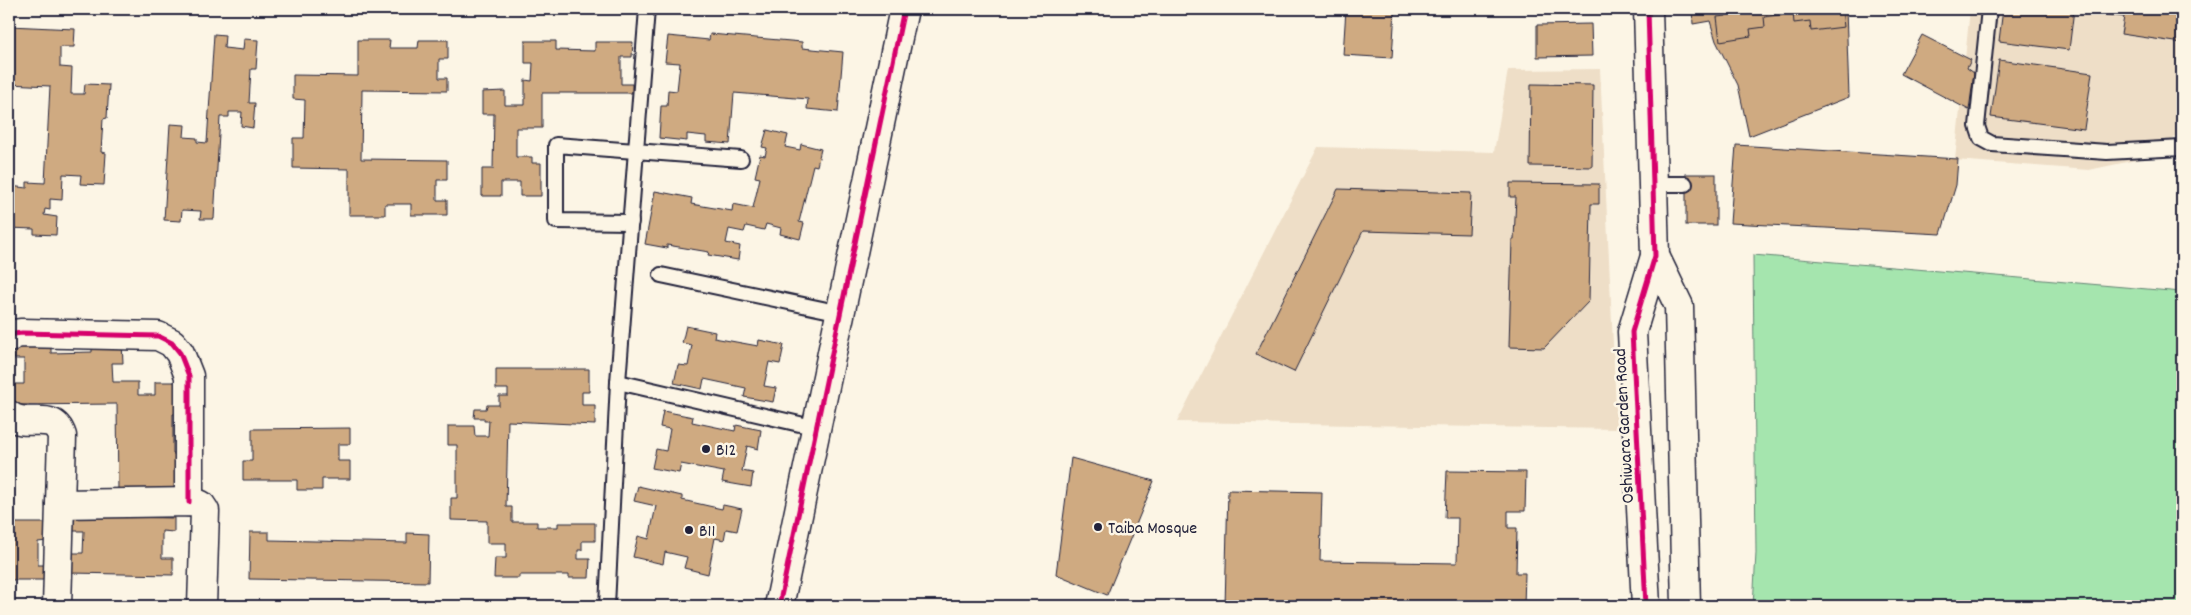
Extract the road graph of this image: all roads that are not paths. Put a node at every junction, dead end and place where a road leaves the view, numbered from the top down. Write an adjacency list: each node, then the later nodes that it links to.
1 (647, 9): 6 (lane)
2 (904, 9): 13 (street)
3 (1648, 9): 8 (street, Oshiwara Garden Road)
4 (1990, 9): 5 (lane)
5 (2182, 148)
6 (636, 150): 7 (lane); 10 (lane); 10 (lane)
7 (741, 158)
8 (1652, 184): 9 (lane); 11 (street, Oshiwara Garden Road)
9 (1686, 184)
10 (631, 222): 15 (lane)
11 (1655, 256): 24 (street, Oshiwara Garden Road); 25 (street, Oshiwara Garden Road)
12 (661, 275): 13 (lane)
13 (841, 313): 17 (street)
14 (9, 338): 18 (street)
15 (618, 382): 17 (lane); 22 (lane)
16 (9, 415): 19 (street)
17 (817, 428): 23 (street)
18 (189, 502): 19 (street); 21 (street)
19 (60, 504): 20 (street)
20 (57, 606)
21 (202, 606)
22 (607, 606)
23 (780, 606)
24 (1646, 606)
25 (1686, 606)

